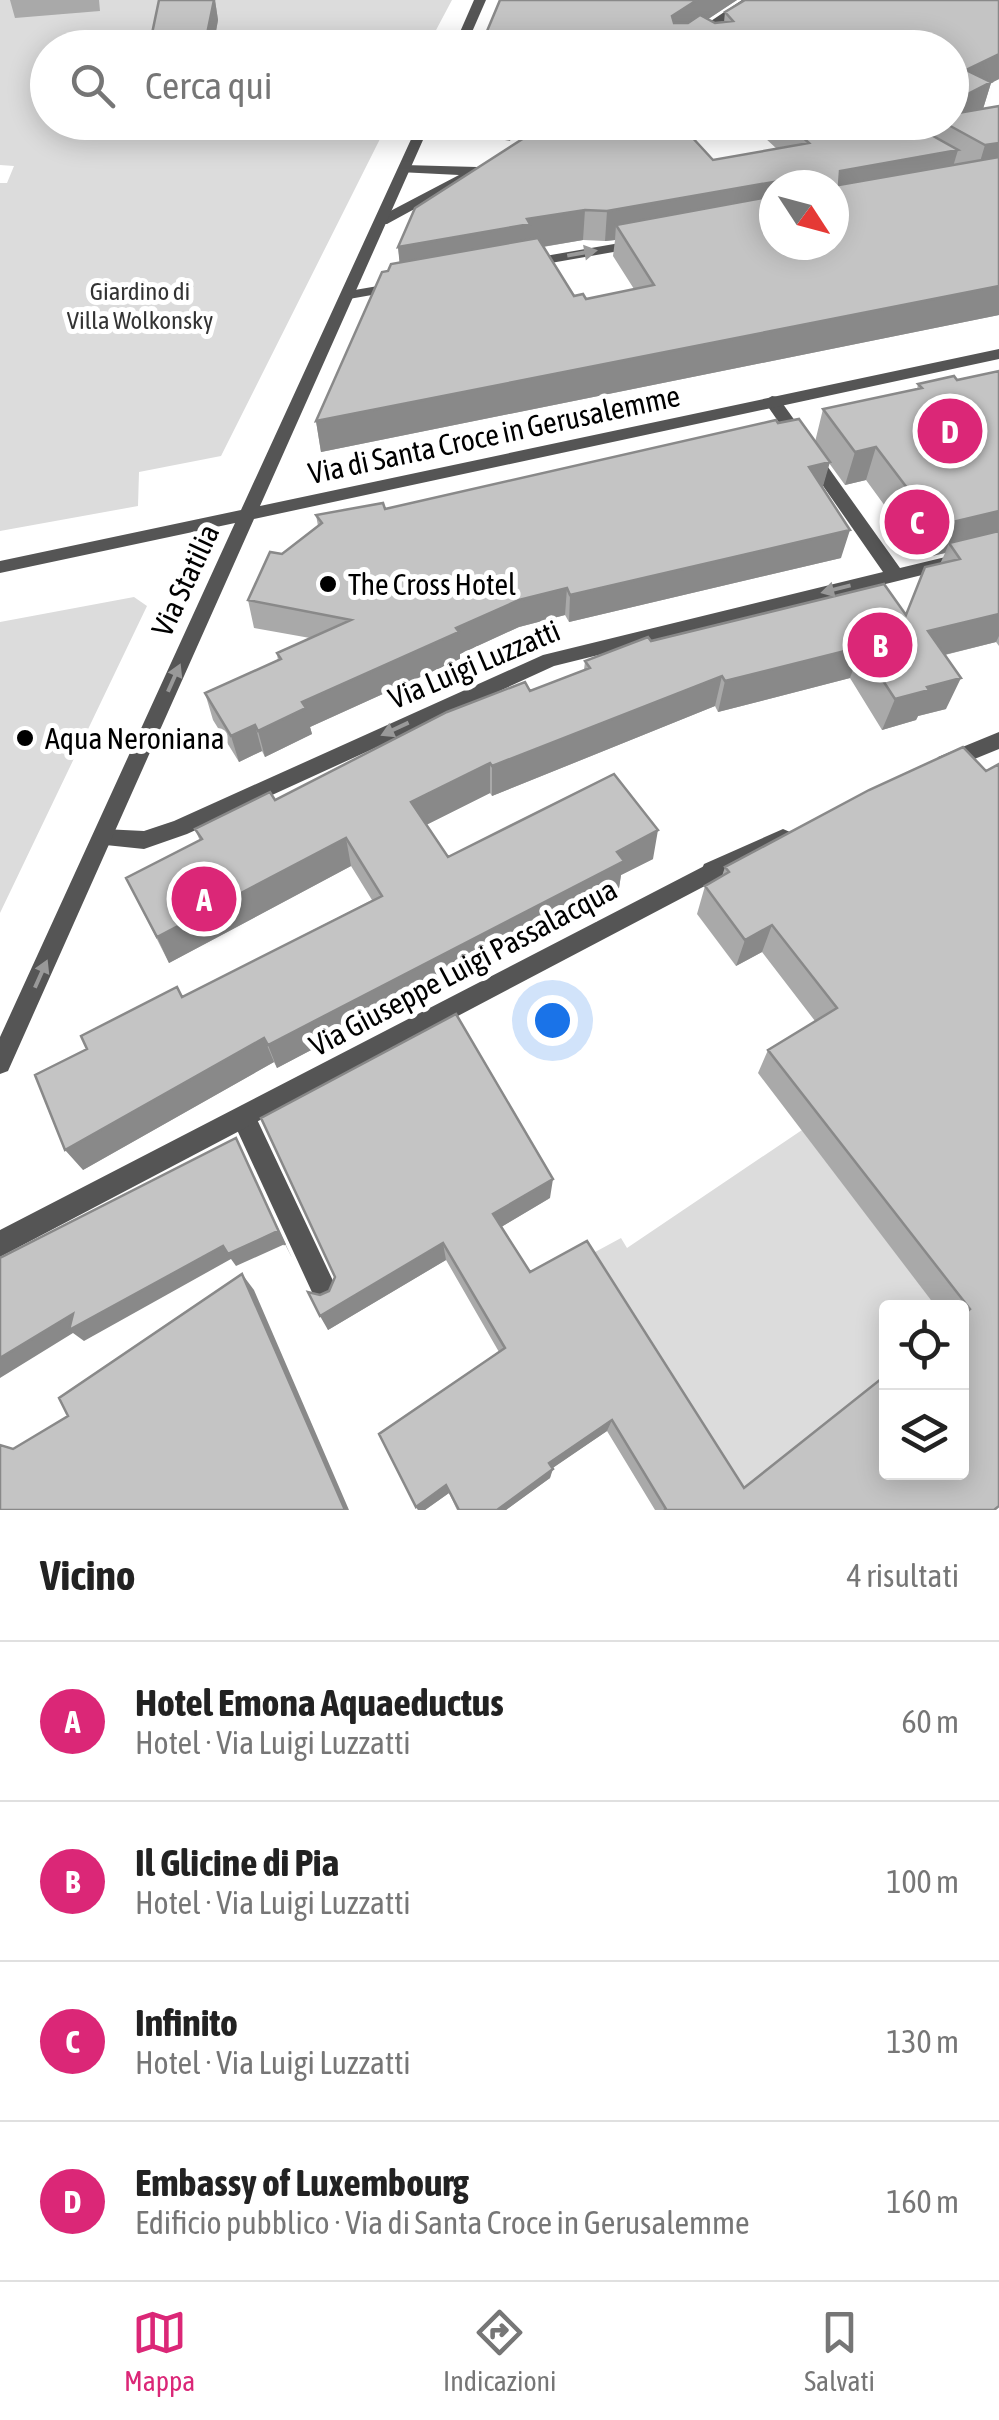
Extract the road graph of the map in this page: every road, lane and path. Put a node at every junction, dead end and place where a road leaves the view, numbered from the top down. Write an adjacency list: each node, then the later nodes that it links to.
1 (480, 0): 3 (street)
2 (750, 0): 4 (street)
3 (467, 30)
4 (704, 30)
5 (417, 140): 7 (street, Via Statilia)
6 (492, 162): 8 (street)
7 (404, 170): 8 (street); 9 (street, Via Statilia)
8 (477, 171): 9 (street)
9 (382, 220): 13 (street, Via Statilia)
10 (660, 240): 11 (street, one-way to 10)
11 (507, 267)
12 (412, 284): 13 (street)
13 (348, 295): 16 (street, Via Statilia)
14 (999, 354): 15 (street, Via di Santa Croce in Gerusalemme)
15 (772, 401): 16 (street, Via di Santa Croce in Gerusalemme); 19 (street)
16 (248, 516): 18 (street, Via di Santa Croce in Gerusalemme); 23 (street, Via Statilia, one-way to 16)
17 (999, 550): 19 (street, Via Luigi Luzzatti)
18 (0, 567)
19 (895, 575): 23 (street, Via Luigi Luzzatti, one-way to 23)
20 (999, 740): 21 (street)
21 (925, 772)
22 (795, 832): 25 (street, Via Giuseppe Luigi Passalacqua)
23 (103, 838): 24 (street, Via Statilia, one-way to 23)
24 (0, 1063)
25 (244, 1119): 26 (street, Via Giuseppe Luigi Passalacqua); 27 (street)
26 (0, 1244)
27 (326, 1294)

